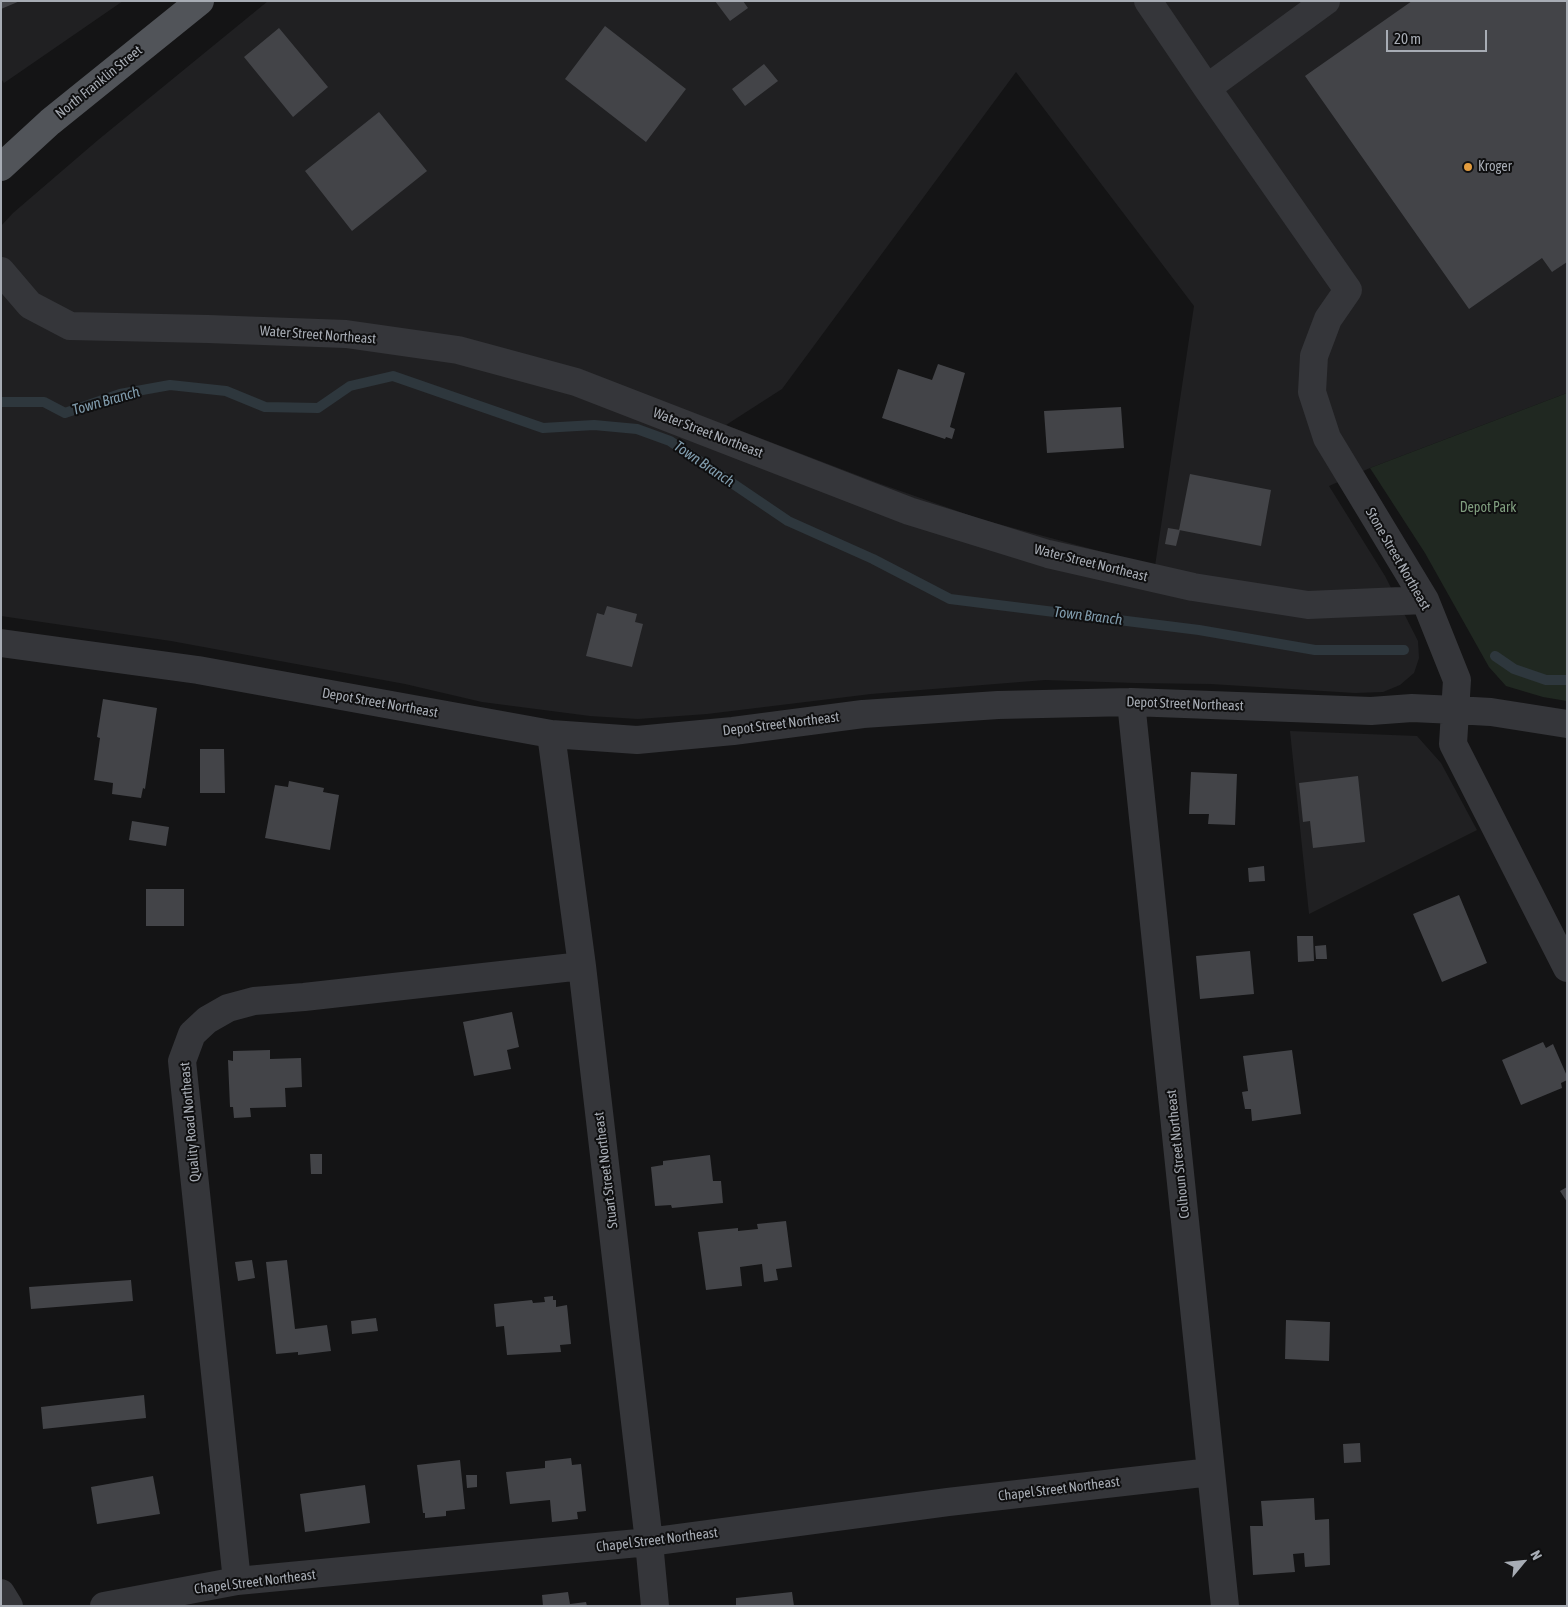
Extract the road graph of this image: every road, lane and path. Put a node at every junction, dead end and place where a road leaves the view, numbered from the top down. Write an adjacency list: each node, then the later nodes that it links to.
1 (200, 1): 5 (main road, North Franklin Street)
2 (1148, 1): 4 (street)
3 (1326, 1): 4 (street)
4 (1207, 88): 7 (street, Stone Street Northeast)
5 (1, 167)
6 (1, 271): 7 (street, Water Street Northeast)
7 (1425, 600): 10 (street, Stone Street Northeast)
8 (1, 642): 12 (street, Depot Street Northeast)
9 (1130, 702): 10 (street, Depot Street Northeast); 12 (street, Depot Street Northeast); 15 (street, Colhoun Street Northeast)
10 (1455, 710): 11 (street, Depot Street Northeast); 14 (street, Stone Street Northeast)
11 (1567, 724)
12 (551, 734): 13 (street, Stuart Street Northeast)
13 (582, 966): 16 (street, Stuart Street Northeast); 17 (street, Quality Road Northeast)
14 (1567, 968)
15 (1211, 1472): 16 (street, Chapel Street Northeast); 22 (street, Colhoun Street Northeast)
16 (649, 1542): 17 (street, Chapel Street Northeast); 21 (street, Stuart Street Northeast)
17 (237, 1581): 20 (street, Chapel Street Northeast)
18 (1, 1593): 19 (street)
19 (9, 1606)
20 (104, 1606)
21 (655, 1606)
22 (1225, 1606)

